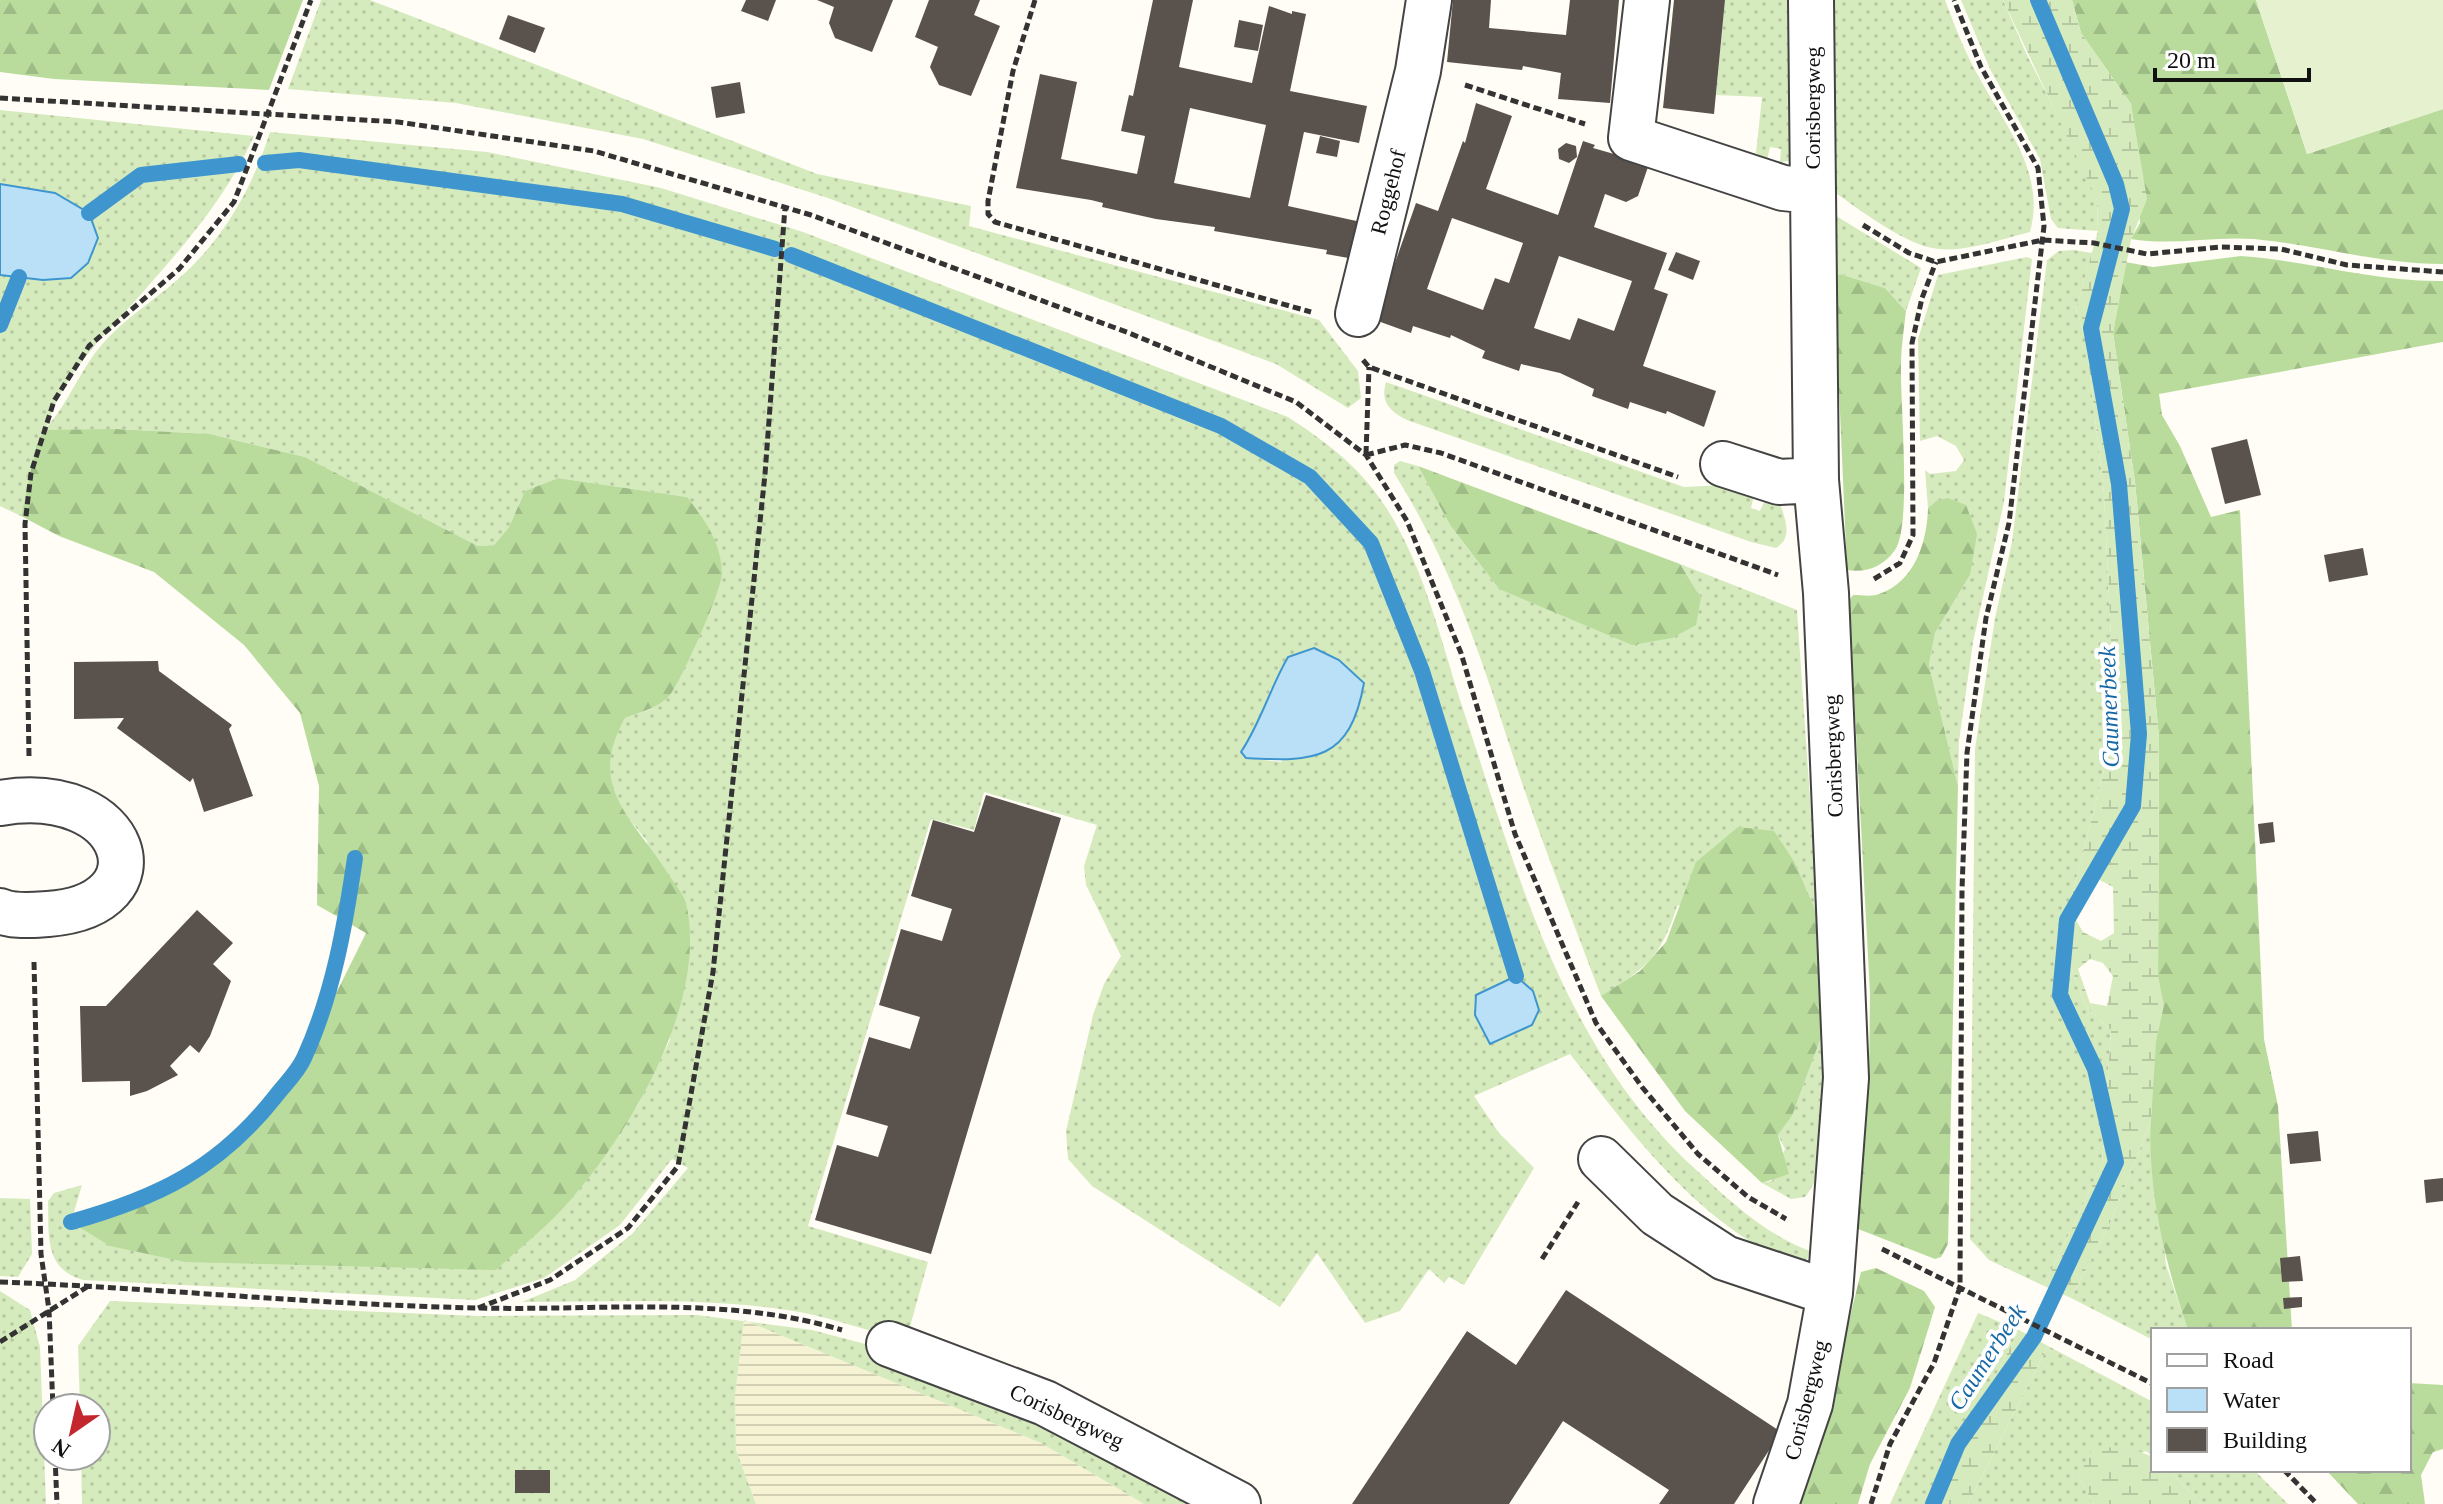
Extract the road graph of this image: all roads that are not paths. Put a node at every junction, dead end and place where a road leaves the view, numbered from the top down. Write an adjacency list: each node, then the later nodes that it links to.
1 (1429, 0): 5 (street, Roggehof)
2 (1647, 0): 4 (street)
3 (1811, 0): 4 (street, Corisbergweg)
4 (1812, 191): 7 (street, Corisbergweg)
5 (1343, 326)
6 (1723, 464): 7 (street)
7 (1816, 480): 11 (street, Corisbergweg)
8 (15, 801): 9 (street)
9 (16, 913)
10 (1601, 1159): 11 (street)
11 (1830, 1293): 14 (street, Corisbergweg)
12 (889, 1344): 13 (street, Corisbergweg)
13 (1238, 1504)
14 (1776, 1504)

